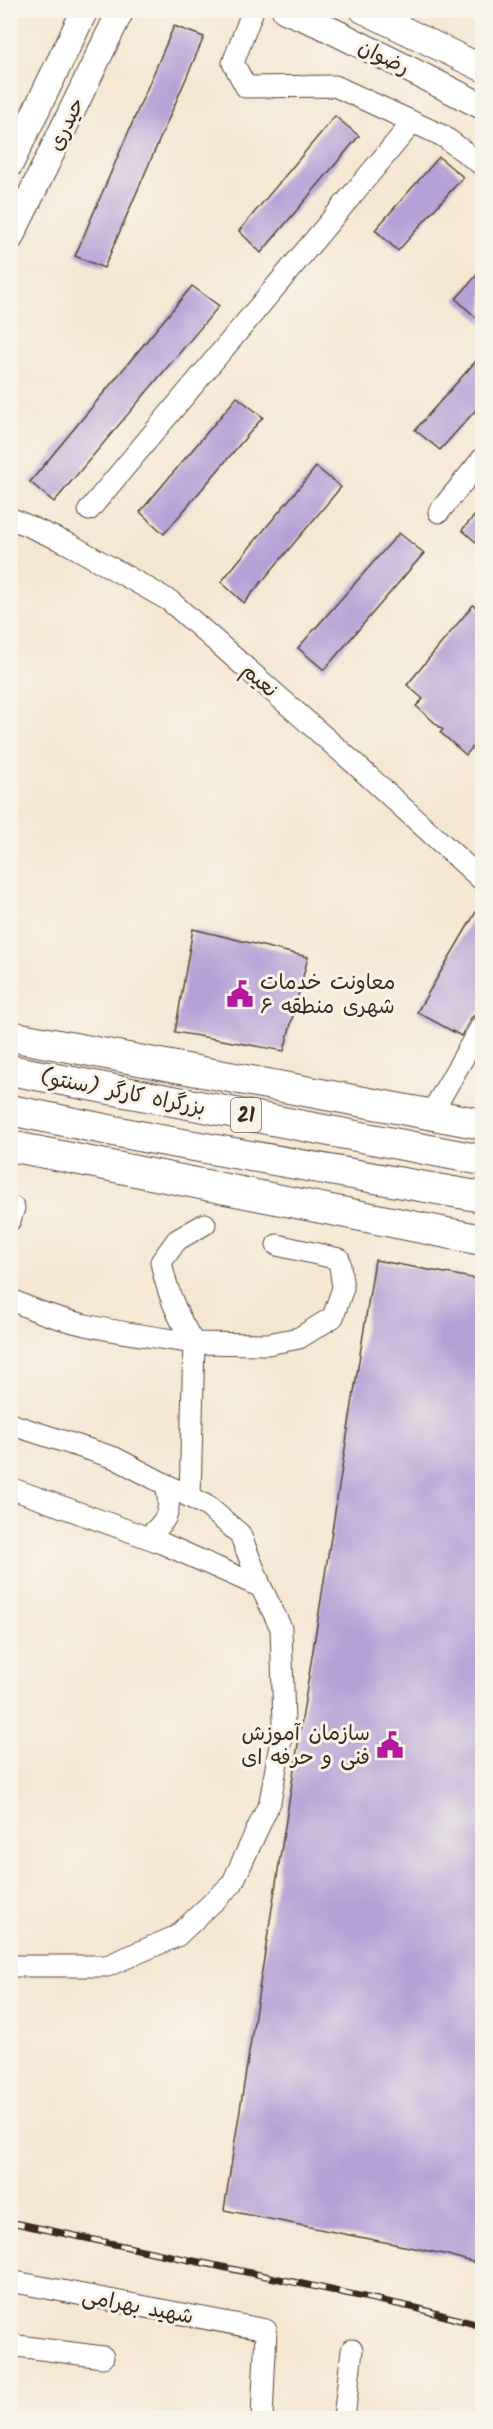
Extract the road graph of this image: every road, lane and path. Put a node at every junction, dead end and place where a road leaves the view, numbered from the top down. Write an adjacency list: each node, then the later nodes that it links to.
1 (85, 10): 9 (main road, حیدری)
2 (121, 10): 11 (main road, حیدری)
3 (253, 10): 8 (street)
4 (285, 10): 7 (main road, رضوان)
5 (363, 10): 6 (main road, رضوان)
6 (483, 68)
7 (483, 106)
8 (413, 122): 10 (street); 13 (street)
9 (10, 164)
10 (483, 165)
11 (10, 238)
12 (483, 459): 14 (street)
13 (89, 510)
14 (439, 512)
15 (10, 518): 16 (street, نعیم)
16 (483, 880)
17 (483, 1025): 21 (street)
18 (10, 1036): 21 (highway)
19 (10, 1070): 24 (highway, بزرگراه کارگر (سنتو) / 21)
20 (10, 1110): 25 (highway, بزرگراه کارگر (سنتو) / 21)
21 (431, 1114): 22 (highway)
22 (483, 1124)
23 (10, 1146): 27 (highway)
24 (483, 1160)
25 (483, 1197)
26 (205, 1224): 30 (street)
27 (483, 1240)
28 (277, 1245): 30 (street)
29 (10, 1299): 30 (street)
30 (194, 1343): 34 (street)
31 (10, 1424): 32 (street)
32 (166, 1485): 34 (street); 35 (street)
33 (10, 1488): 35 (street)
34 (190, 1497): 36 (street)
35 (148, 1537): 36 (street)
36 (261, 1587): 37 (street)
37 (10, 1965)
38 (10, 2282): 42 (street, شهید بهرامی)
39 (10, 2345): 41 (street)
40 (352, 2350): 43 (street)
41 (102, 2356)
42 (262, 2418)
43 (344, 2418)

